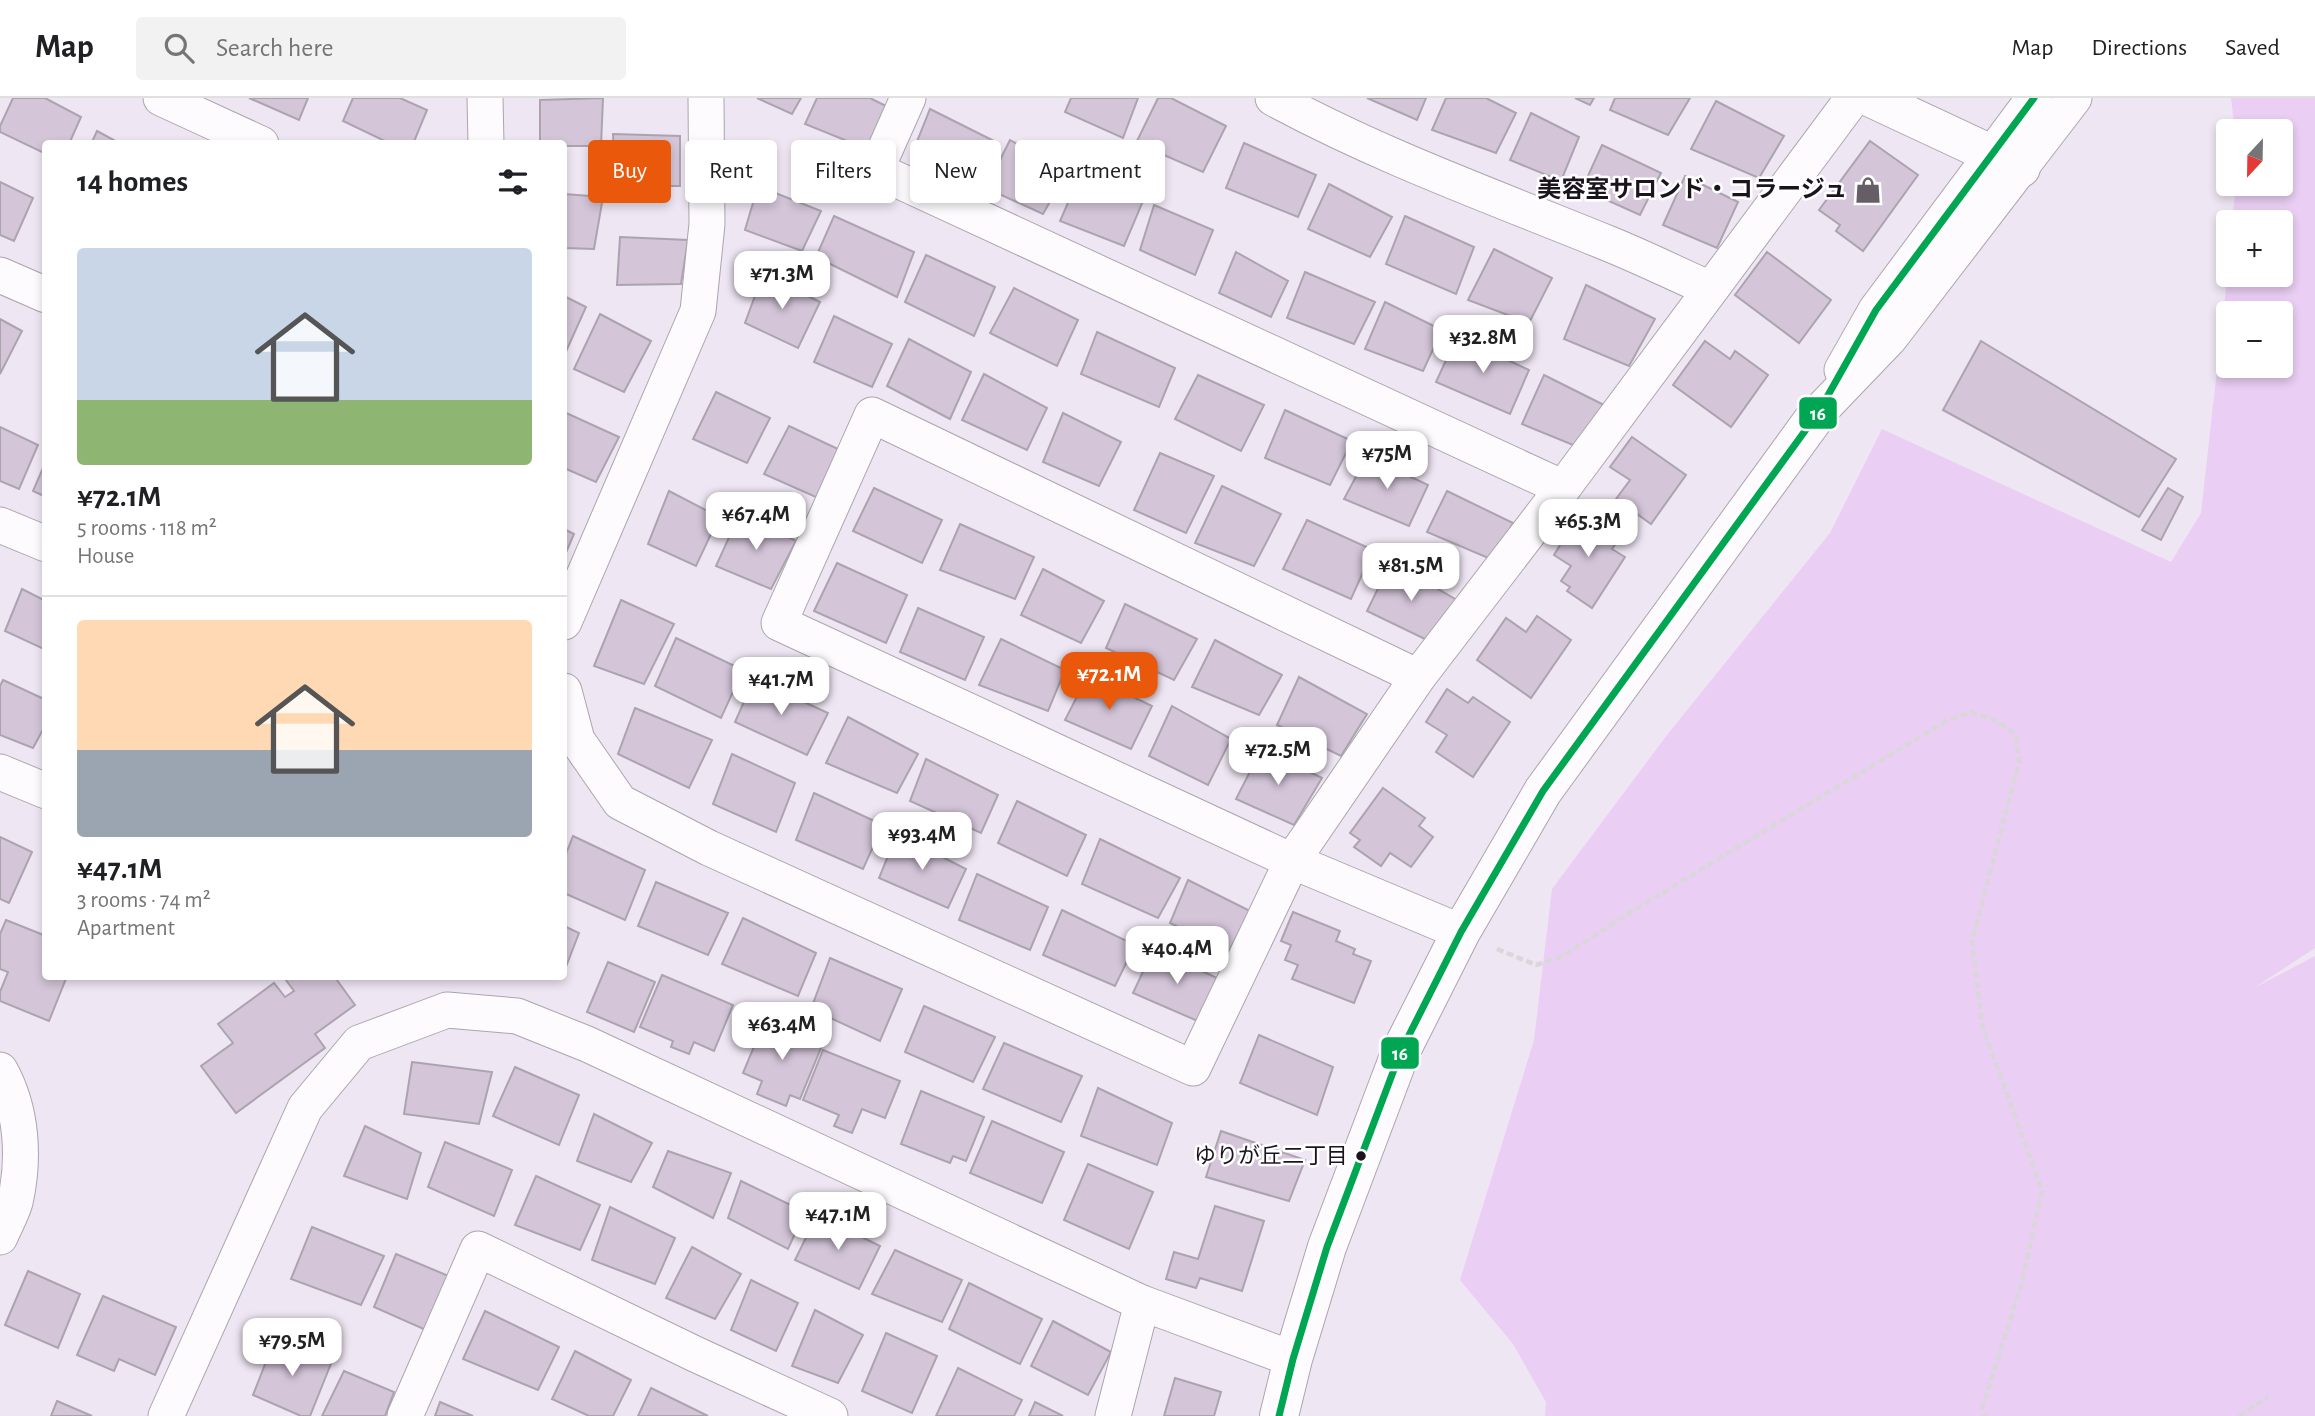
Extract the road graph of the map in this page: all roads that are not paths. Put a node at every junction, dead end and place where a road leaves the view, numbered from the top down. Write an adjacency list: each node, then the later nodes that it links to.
1 (161, 98): 10 (street)
2 (485, 98): 11 (street)
3 (706, 98): 20 (street)
4 (908, 98): 17 (street)
5 (1273, 98): 14 (street)
6 (1853, 98): 14 (street)
7 (1871, 98): 12 (street)
8 (2034, 98): 12 (street)
9 (2074, 98): 12 (street)
10 (252, 140)
11 (486, 140)
12 (2007, 161): 16 (street)
13 (0, 275): 15 (street)
14 (1710, 289): 17 (street)
15 (42, 293)
16 (1818, 413): 26 (street)
17 (1563, 488): 21 (street)
18 (0, 525): 19 (street)
19 (42, 542)
20 (567, 615)
21 (1418, 677): 25 (street); 25 (street)
22 (567, 702): 25 (street)
23 (0, 772): 24 (street)
24 (42, 789)
25 (1292, 861): 26 (street)
26 (1461, 932): 30 (street)
27 (0, 1070): 28 (street)
28 (0, 1237)
29 (1142, 1303): 30 (street); 31 (street); 34 (street)
30 (1293, 1359): 35 (street)
31 (166, 1416)
32 (405, 1416): 33 (street)
33 (830, 1416)
34 (1113, 1416)
35 (1279, 1416)

